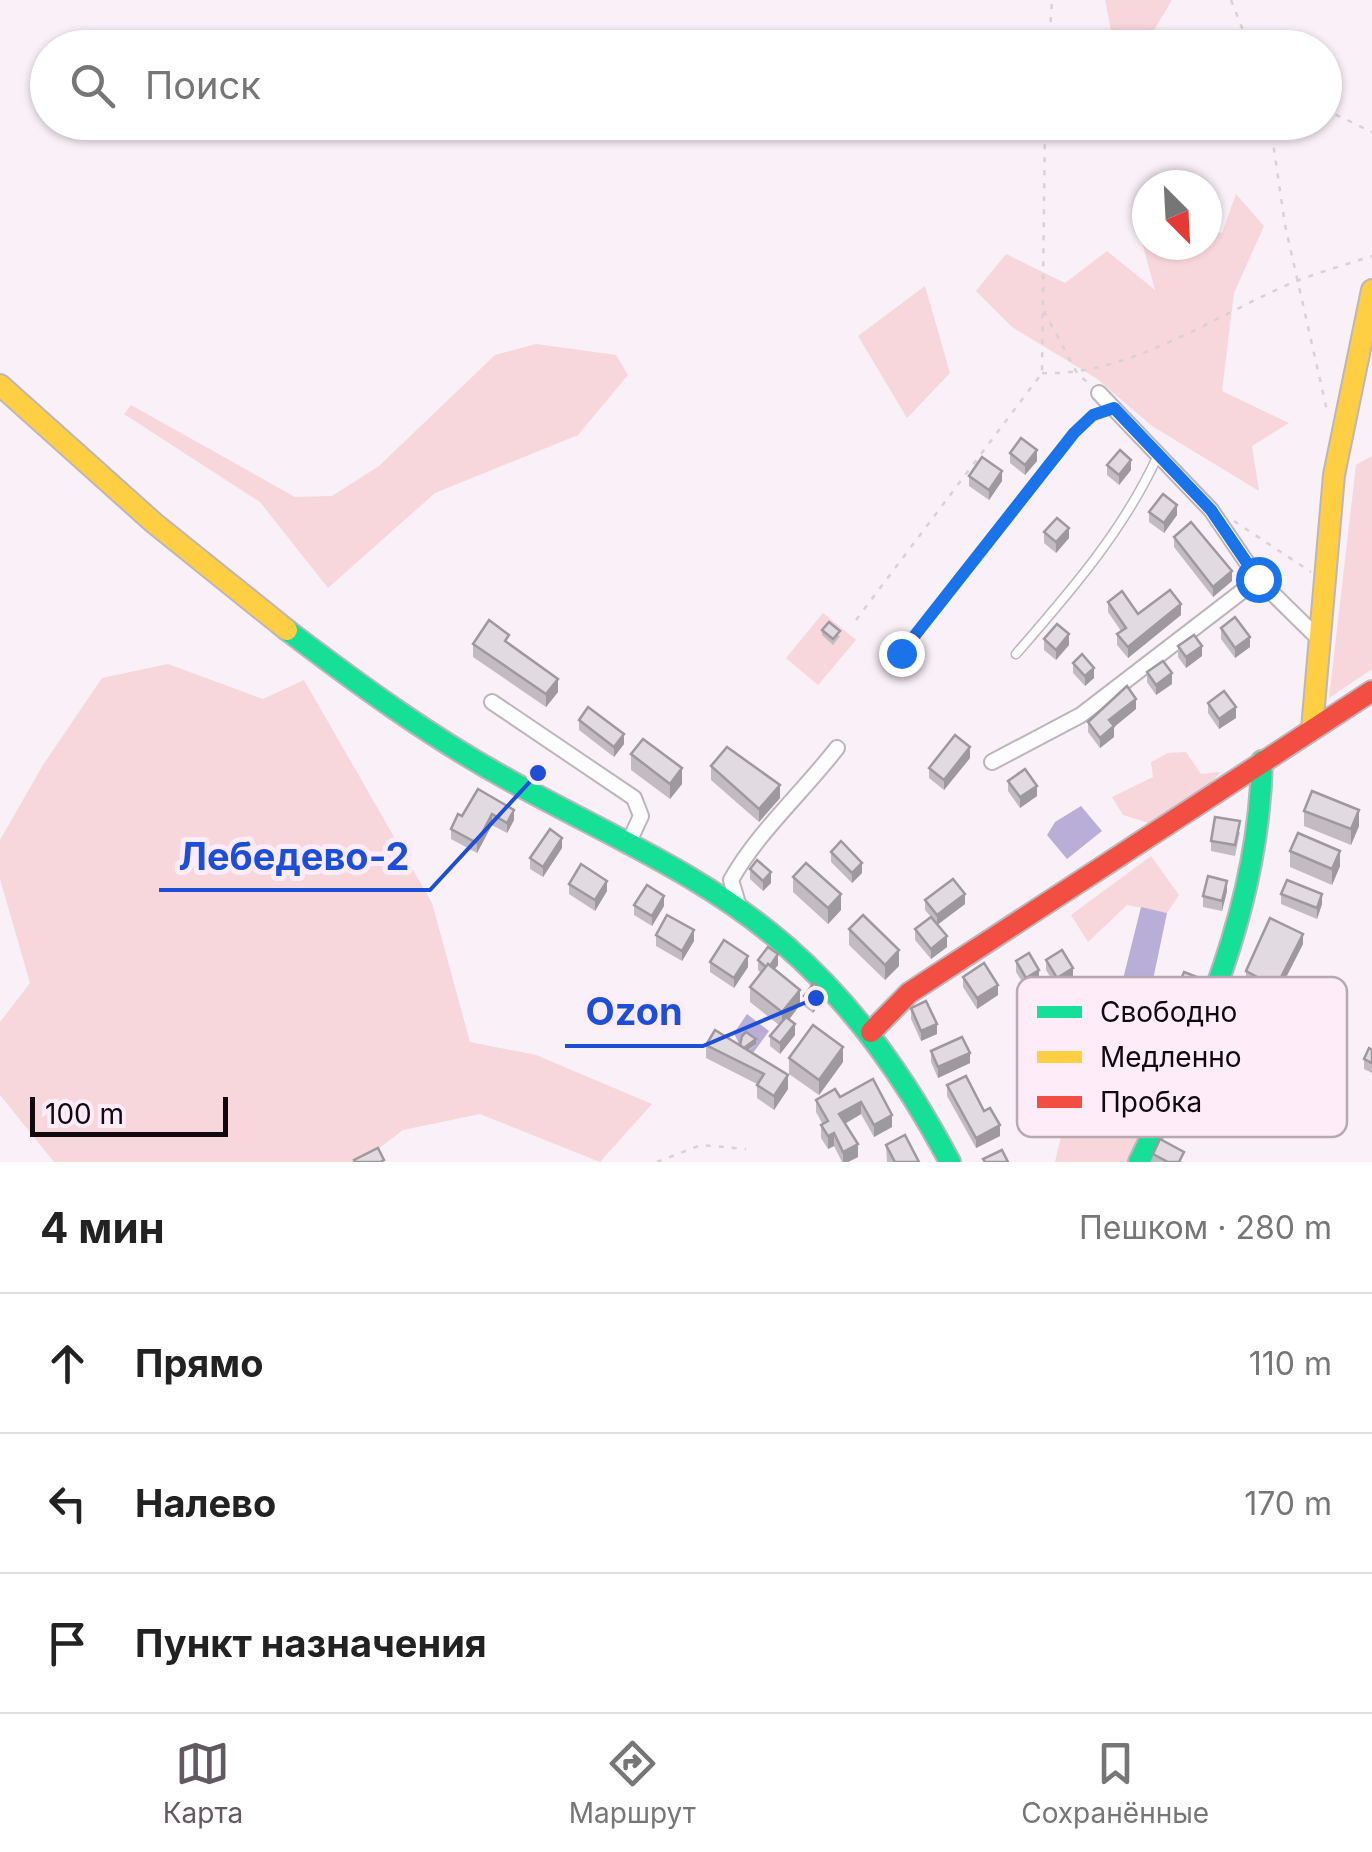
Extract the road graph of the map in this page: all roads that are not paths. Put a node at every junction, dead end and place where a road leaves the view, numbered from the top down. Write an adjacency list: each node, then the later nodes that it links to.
1 (1372, 290): 6 (street)
2 (0, 385): 14 (street)
3 (1099, 393): 4 (street)
4 (1160, 453): 5 (street); 7 (lane)
5 (1258, 579): 6 (street); 13 (street)
6 (1318, 638): 10 (street)
7 (1016, 654)
8 (1372, 691): 10 (street)
9 (492, 702): 14 (street)
10 (1312, 730): 12 (street)
11 (837, 748): 15 (street)
12 (1262, 761): 16 (street); 17 (street)
13 (992, 762)
14 (627, 846): 15 (street)
15 (740, 910): 17 (street)
16 (1222, 977)
17 (871, 1032): 19 (street)
18 (1151, 1137): 20 (street)
19 (950, 1162)
20 (1139, 1162)

